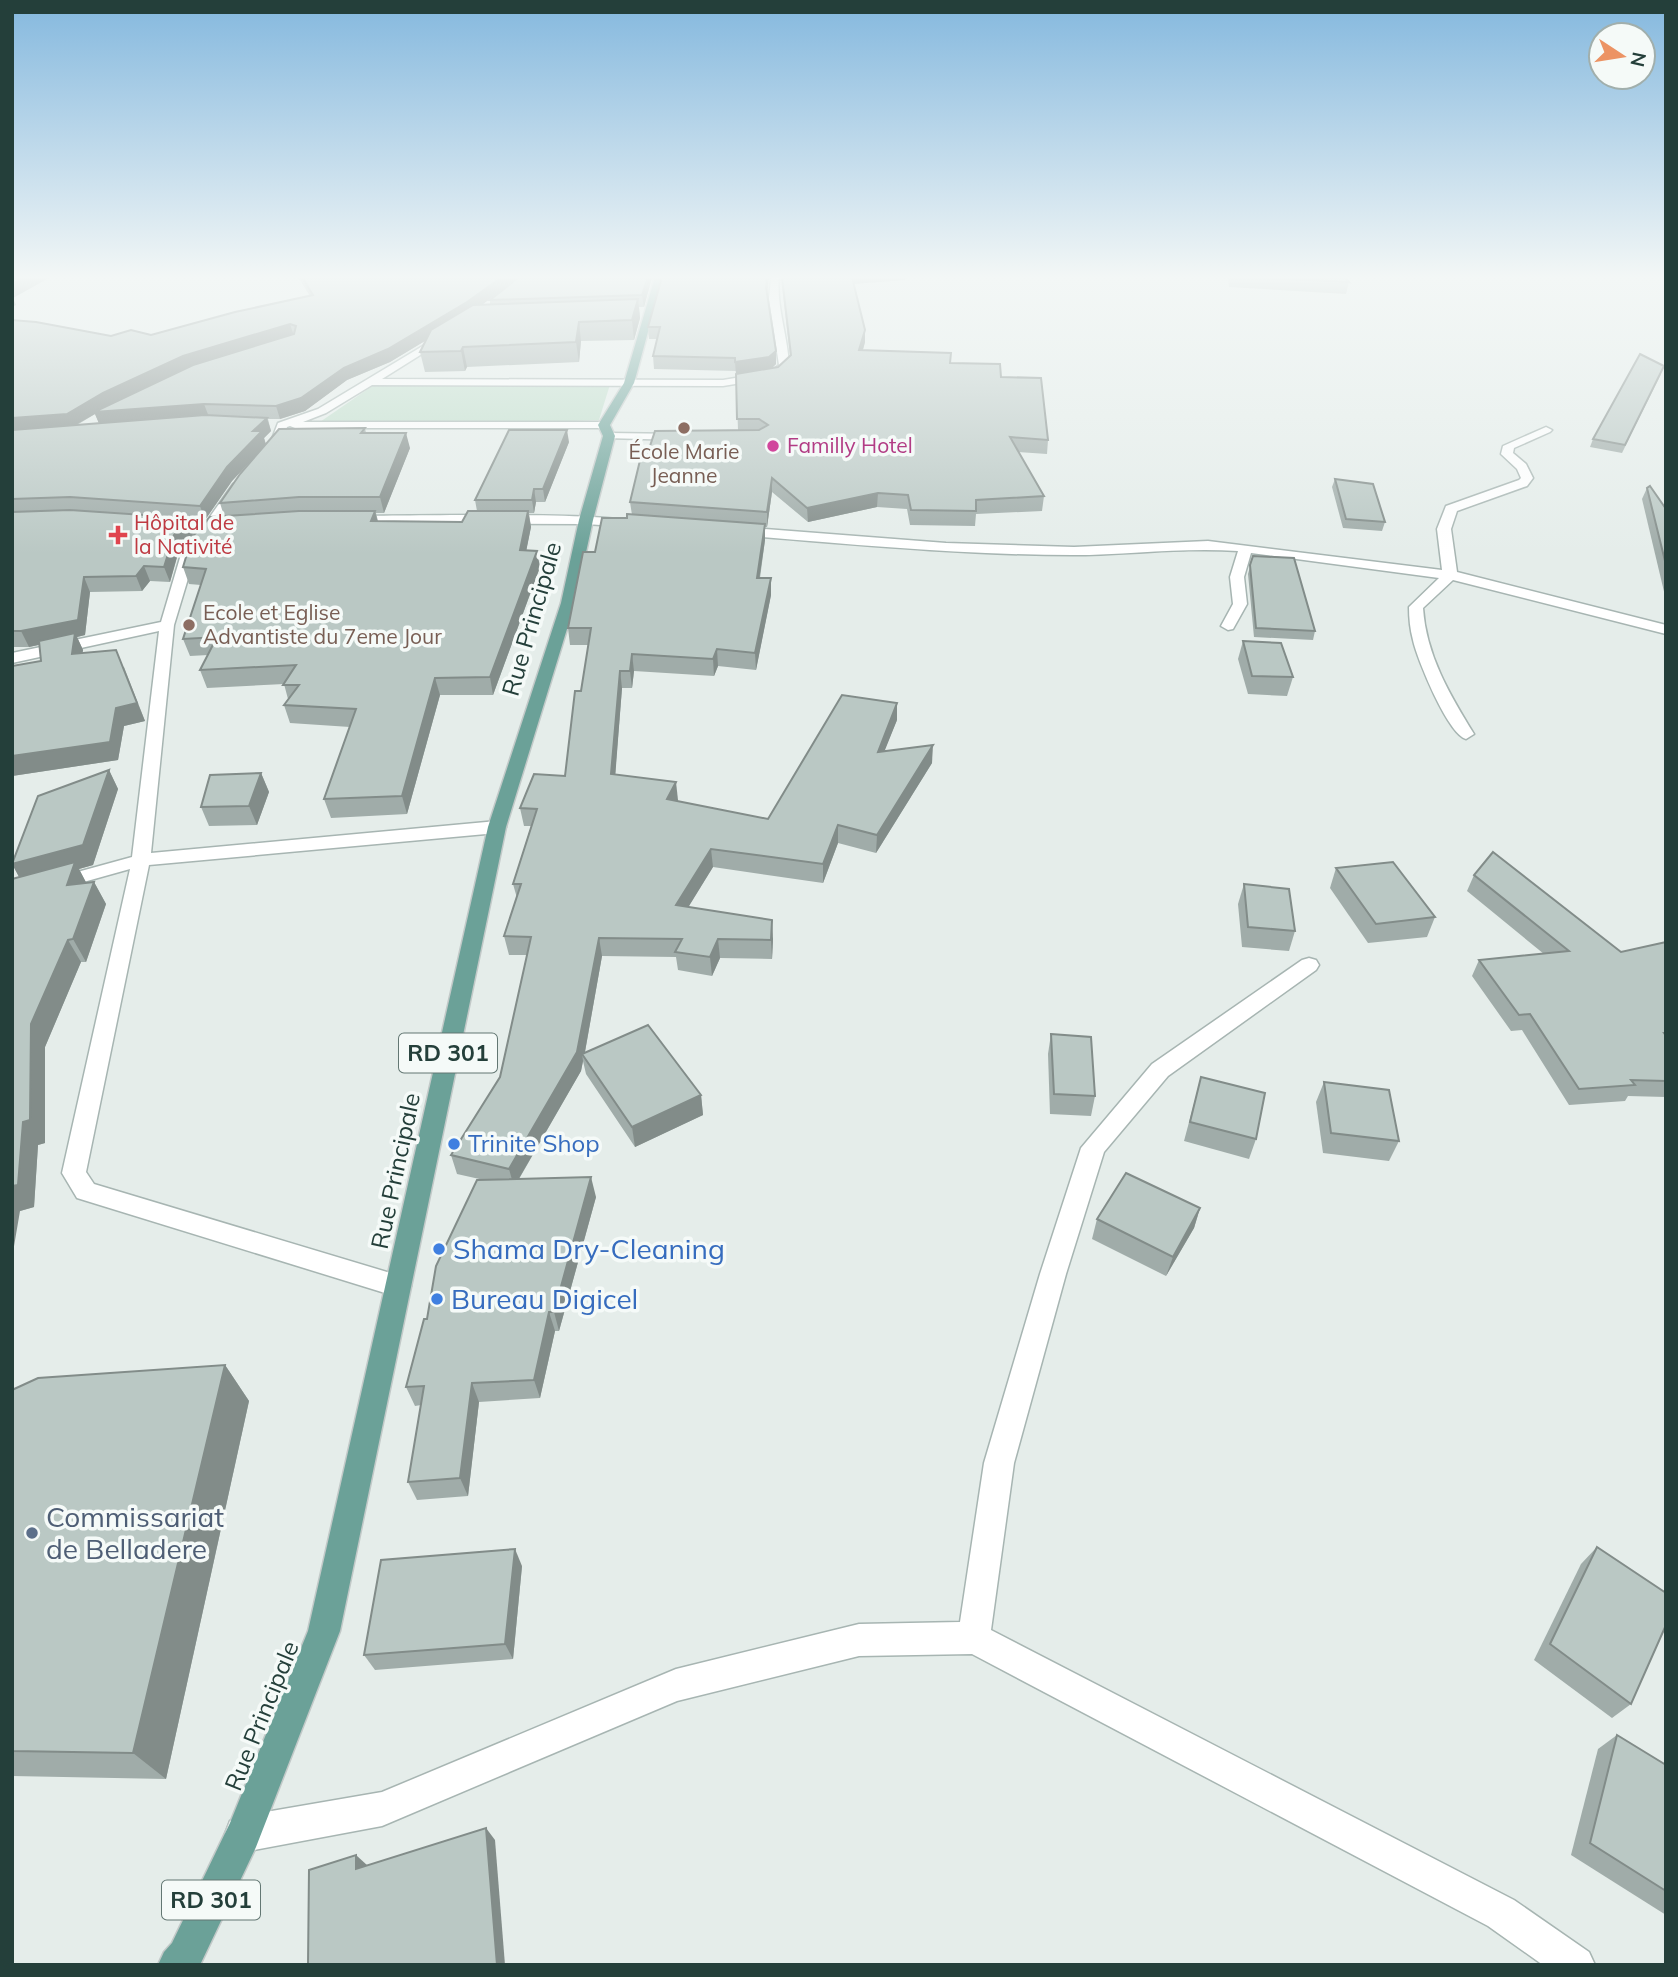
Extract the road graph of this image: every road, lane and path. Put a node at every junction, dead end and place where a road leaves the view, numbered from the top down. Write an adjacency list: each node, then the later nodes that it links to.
1 (391, 369): 4 (street)
2 (632, 369): 5 (main road, Rue Principale / RD 301)
3 (780, 369): 5 (street)
4 (370, 382): 5 (street); 6 (street)
5 (629, 383): 8 (main road, Rue Principale / RD 301)
6 (276, 425): 8 (street); 10 (street)
7 (1546, 430): 20 (street)
8 (607, 431): 9 (street); 13 (main road, Rue Principale / RD 301)
9 (692, 437)
10 (257, 466)
11 (248, 475): 17 (street)
12 (331, 520): 13 (street)
13 (586, 520): 16 (street); 26 (main road, Rue Principale / RD 301)
14 (156, 524): 17 (street)
15 (250, 524): 17 (street)
16 (642, 524)
17 (210, 527): 21 (street)
18 (725, 530): 19 (street)
19 (1246, 548): 20 (street); 22 (street)
20 (1450, 575): 23 (street); 25 (street)
21 (167, 625): 24 (street); 27 (street)
22 (1228, 626)
23 (1666, 630)
24 (12, 657)
25 (1466, 734)
26 (497, 827): 27 (street); 30 (main road, Rue Principale / RD 301)
27 (141, 860): 28 (street); 30 (street)
28 (12, 895)
29 (1309, 965): 31 (street)
30 (398, 1286): 32 (main road, Rue Principale / RD 301)
31 (974, 1638): 32 (street); 34 (street)
32 (243, 1834): 33 (main road, RD 301)
33 (183, 1962)
34 (1576, 1965)

